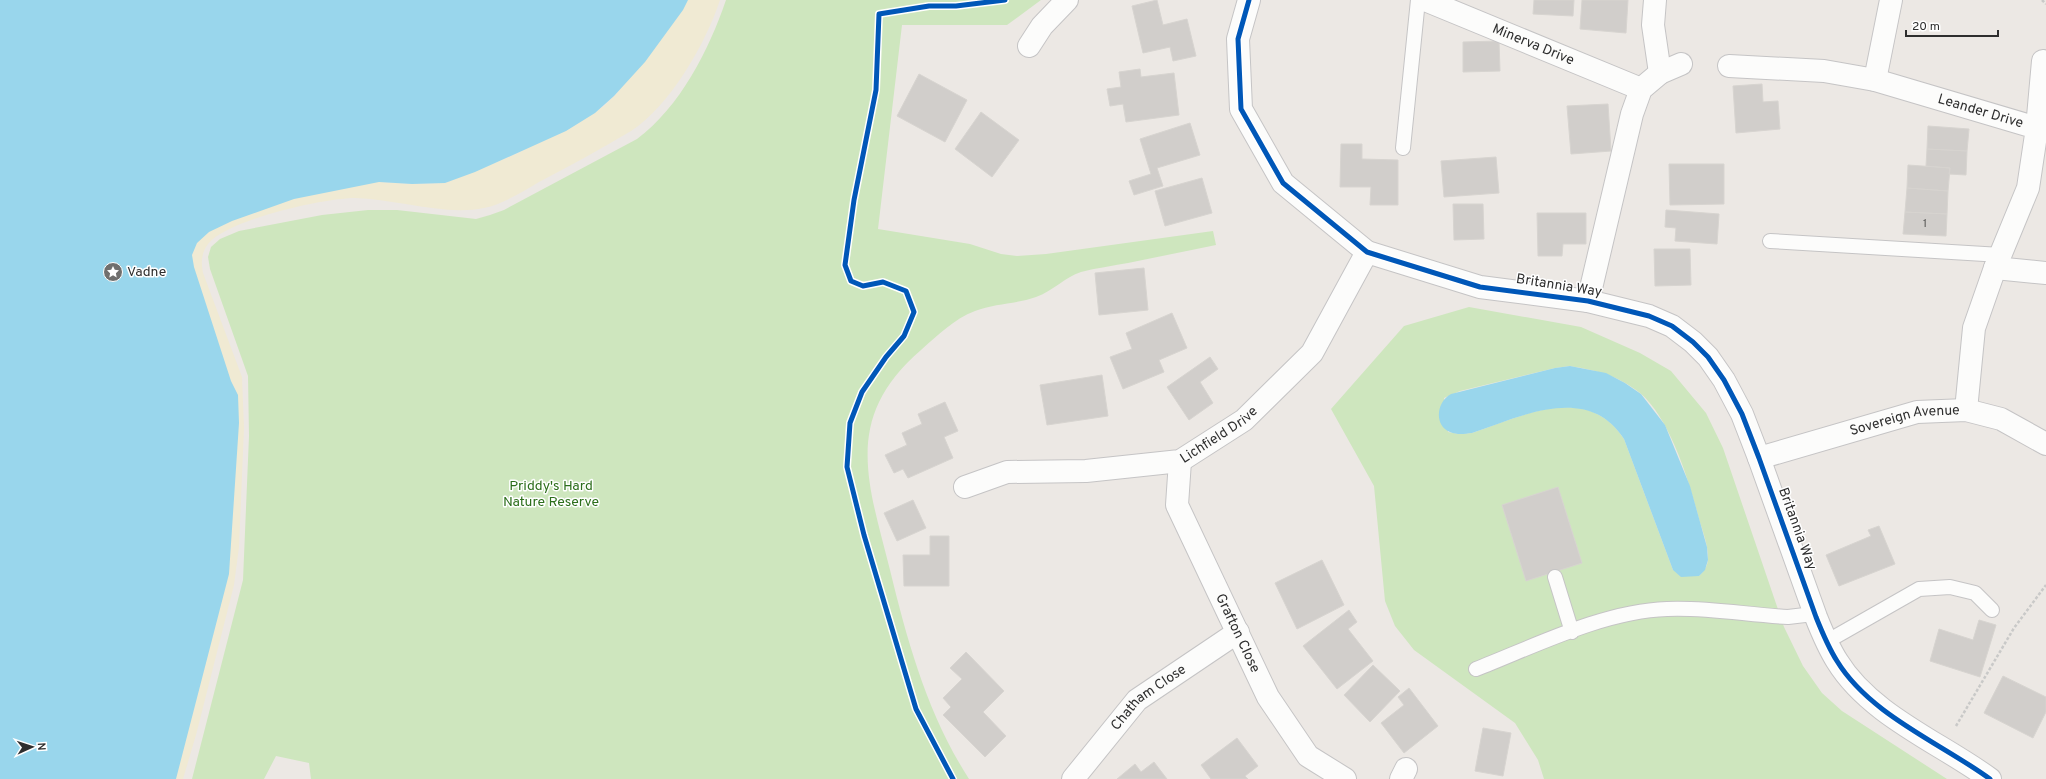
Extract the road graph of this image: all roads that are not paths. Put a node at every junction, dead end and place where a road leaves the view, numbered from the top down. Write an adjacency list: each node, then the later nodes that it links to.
1 (1068, 0): 7 (street)
2 (1249, 0): 17 (street, Britannia Way)
3 (1418, 0): 15 (lane)
4 (1424, 0): 13 (street, Minerva Drive)
5 (1655, 0): 11 (street)
6 (1891, 0): 12 (street)
7 (1029, 46)
8 (2043, 61): 14 (street)
9 (1681, 64): 11 (street)
10 (1729, 66): 12 (street, Leander Drive)
11 (1660, 73): 13 (street)
12 (1875, 80): 14 (street, Leander Drive)
13 (1641, 89): 20 (street)
14 (2037, 128): 18 (street, Leander Drive)
15 (1403, 148)
16 (1770, 241): 18 (lane)
17 (1367, 252): 20 (street, Britannia Way); 24 (street, Lichfield Drive)
18 (1998, 261): 19 (street); 21 (street, Leander Drive)
19 (2046, 274)
20 (1588, 301): 23 (street, Britannia Way)
21 (1966, 410): 22 (street, Sovereign Avenue); 23 (street, Sovereign Avenue)
22 (2046, 444)
23 (1759, 458): 28 (street, Britannia Way)
24 (1180, 461): 25 (street, Lichfield Drive); 29 (street, Grafton Close)
25 (965, 488)
26 (1555, 577): 30 (lane)
27 (1992, 610): 31 (lane)
28 (1814, 611): 30 (lane); 31 (street, Britannia Way)
29 (1238, 632): 33 (street, Chatham Close); 34 (street, Grafton Close)
30 (1572, 632): 32 (lane)
31 (1826, 642): 35 (street, Britannia Way)
32 (1476, 669)
33 (1073, 779)
34 (1344, 779)
35 (1990, 779)

